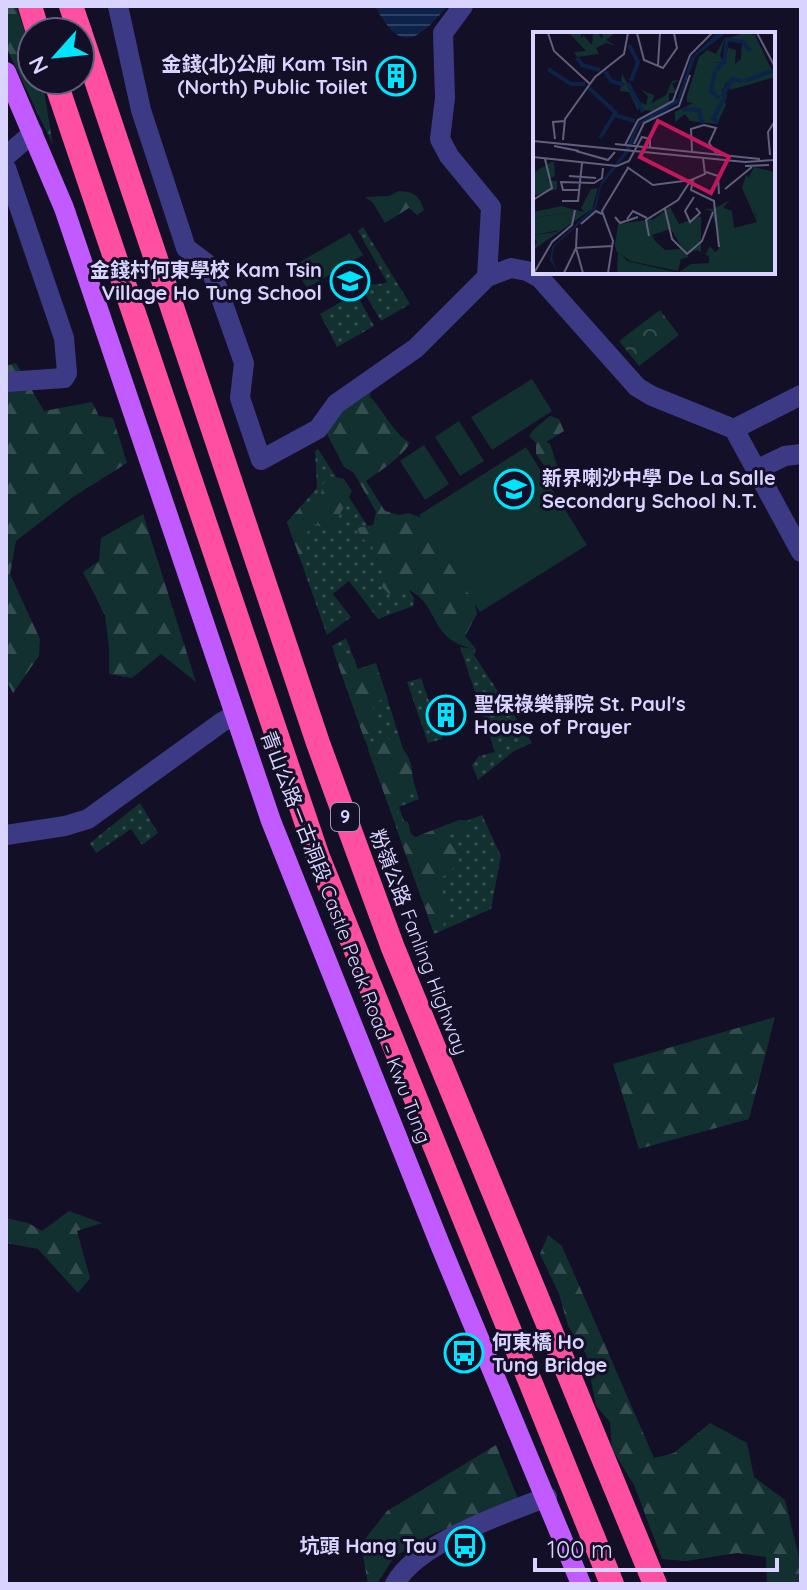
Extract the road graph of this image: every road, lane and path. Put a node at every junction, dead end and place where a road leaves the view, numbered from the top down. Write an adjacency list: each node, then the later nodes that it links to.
1 (118, 6): 9 (street)
2 (463, 6): 9 (street)
3 (6, 72): 6 (main road, 青山公路－古洞段 Castle Peak Road – Kwu Tung)
4 (96, 80): 22 (highway, 粉嶺公路 Fanling Highway / 9)
5 (60, 96): 21 (highway, 9)
6 (33, 133): 7 (street); 16 (main road, 青山公路－古洞段 Castle Peak Road – Kwu Tung)
7 (6, 156)
8 (6, 168): 10 (street)
9 (487, 277): 12 (street)
10 (6, 382)
11 (801, 395): 12 (street)
12 (734, 429): 14 (street)
13 (801, 454): 14 (street)
14 (758, 469): 15 (street)
15 (801, 552)
16 (235, 715): 17 (street); 18 (main road, 青山公路－古洞段 Castle Peak Road – Kwu Tung)
17 (6, 835)
18 (547, 1497): 19 (street); 20 (main road, 青山公路－古洞段 Castle Peak Road – Kwu Tung)
19 (395, 1584)
20 (581, 1584)
21 (612, 1584)
22 (655, 1584)

